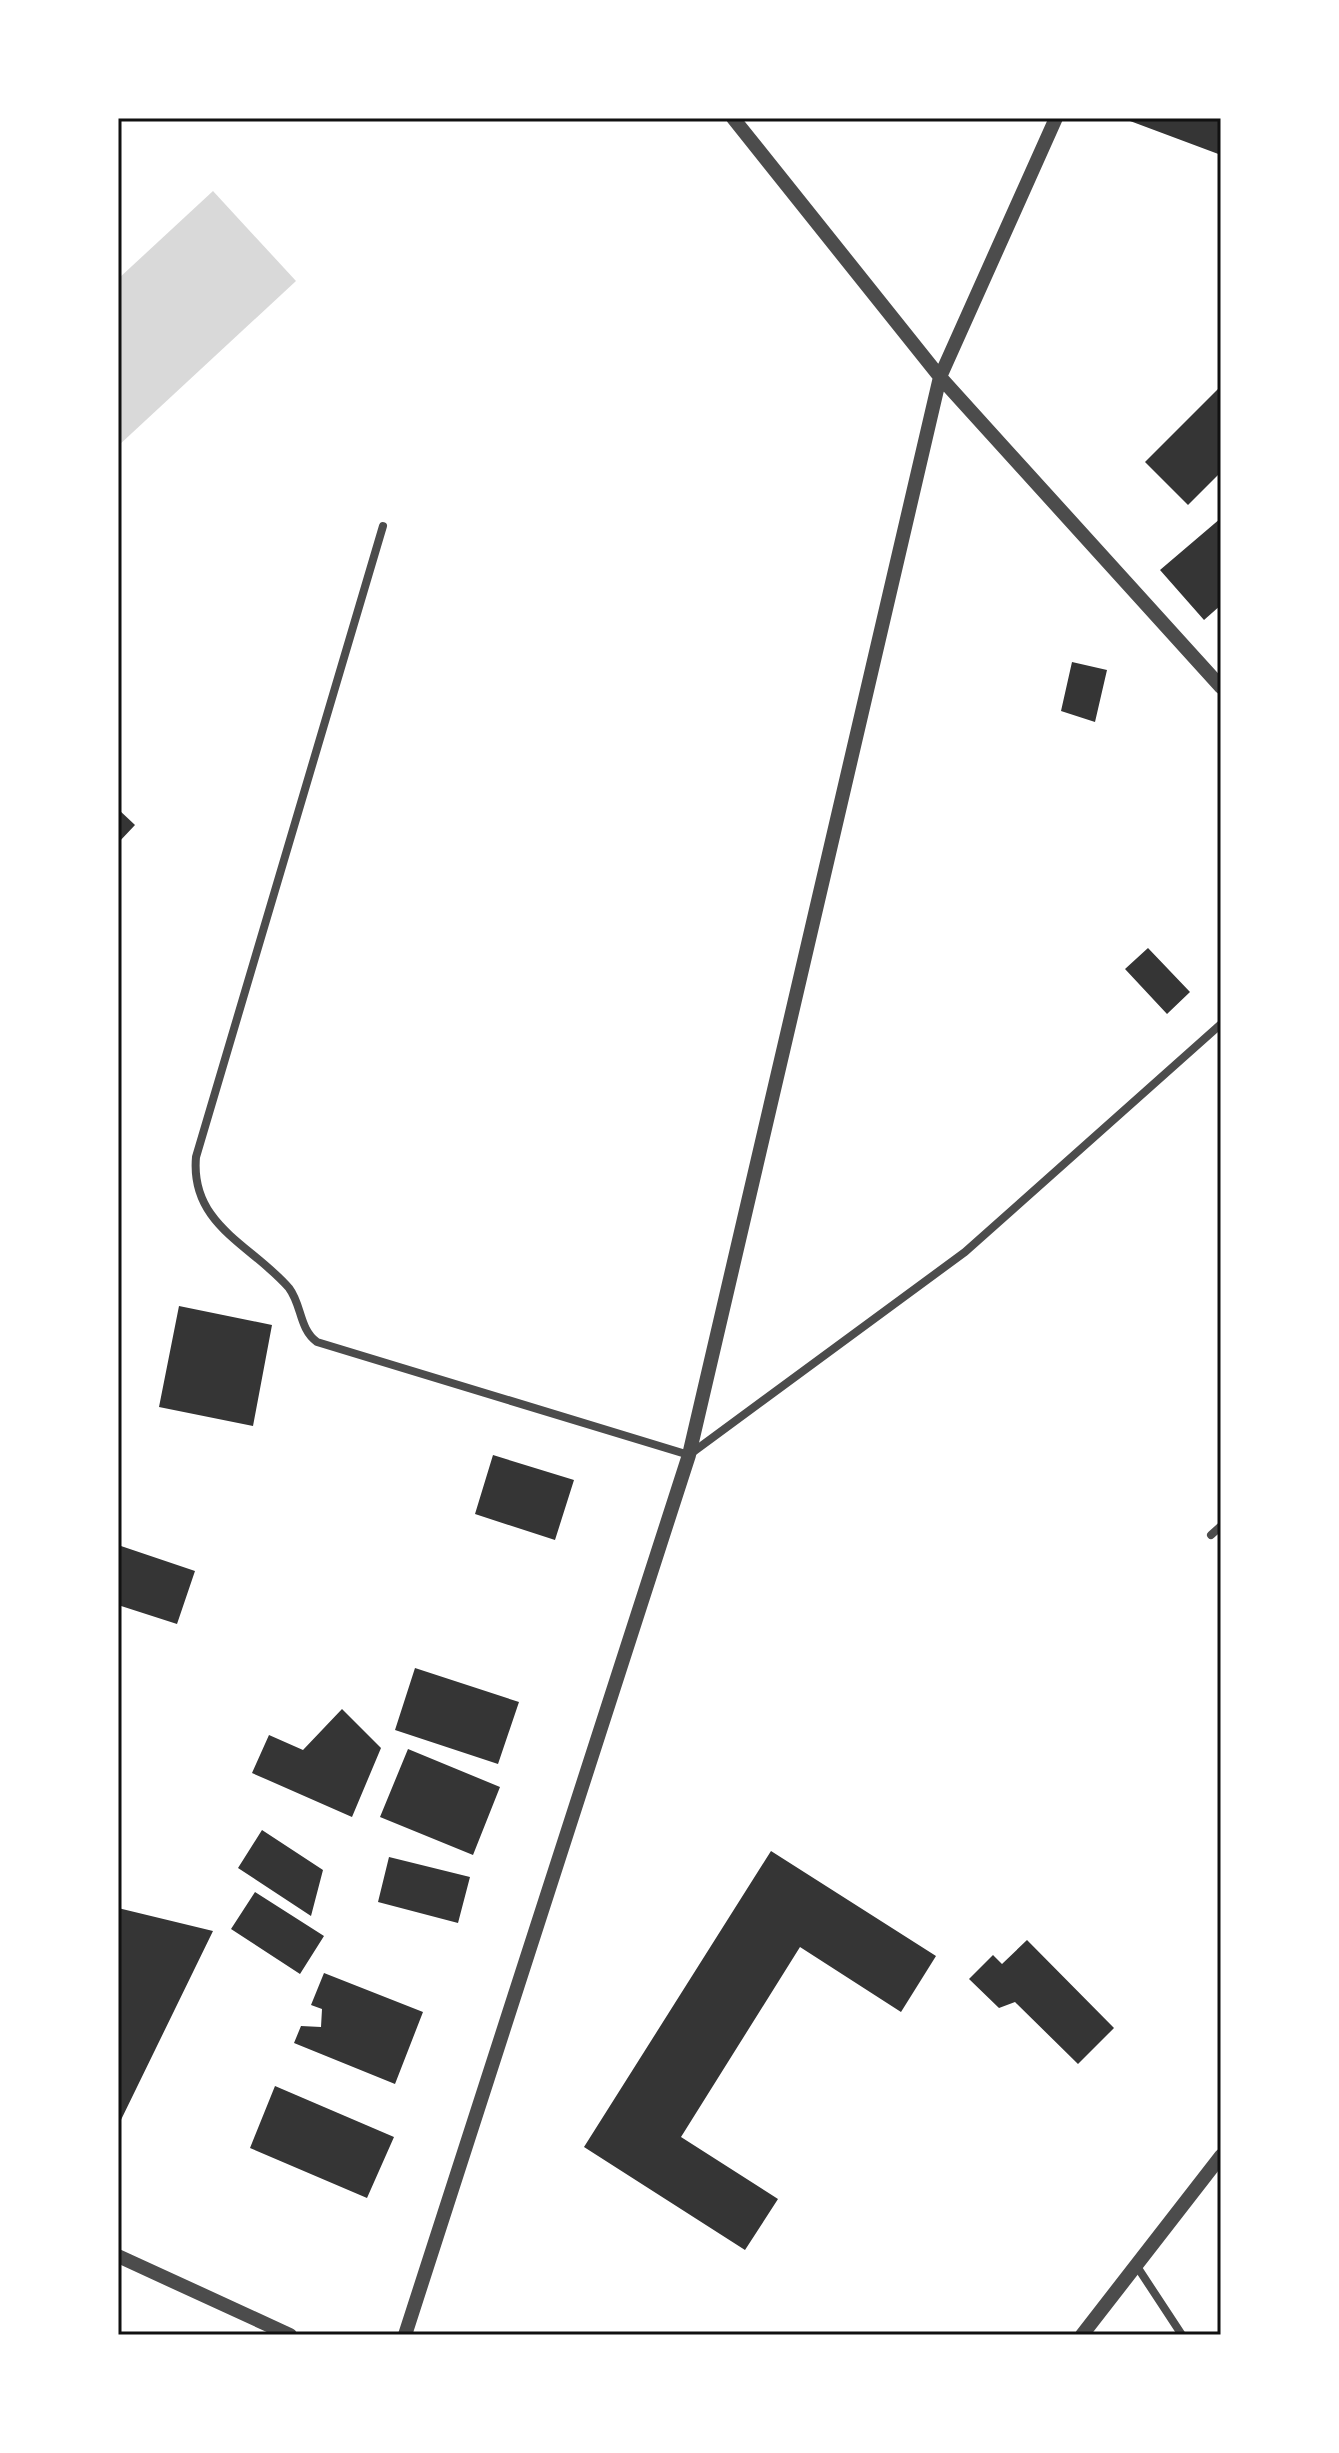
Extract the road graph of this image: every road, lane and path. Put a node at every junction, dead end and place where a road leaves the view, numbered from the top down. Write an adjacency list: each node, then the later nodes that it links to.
1 (733, 118): 3 (street)
2 (1056, 118): 3 (street)
3 (940, 377): 5 (street); 7 (street)
4 (383, 526): 7 (street)
5 (1221, 687)
6 (1221, 1024): 7 (street)
7 (689, 1455): 14 (street)
8 (1221, 1526): 9 (street)
9 (1211, 1535)
10 (1221, 2156): 12 (street)
11 (118, 2256): 13 (street)
12 (1136, 2265): 15 (street); 16 (street)
13 (290, 2335)
14 (405, 2335)
15 (1082, 2335)
16 (1182, 2335)

